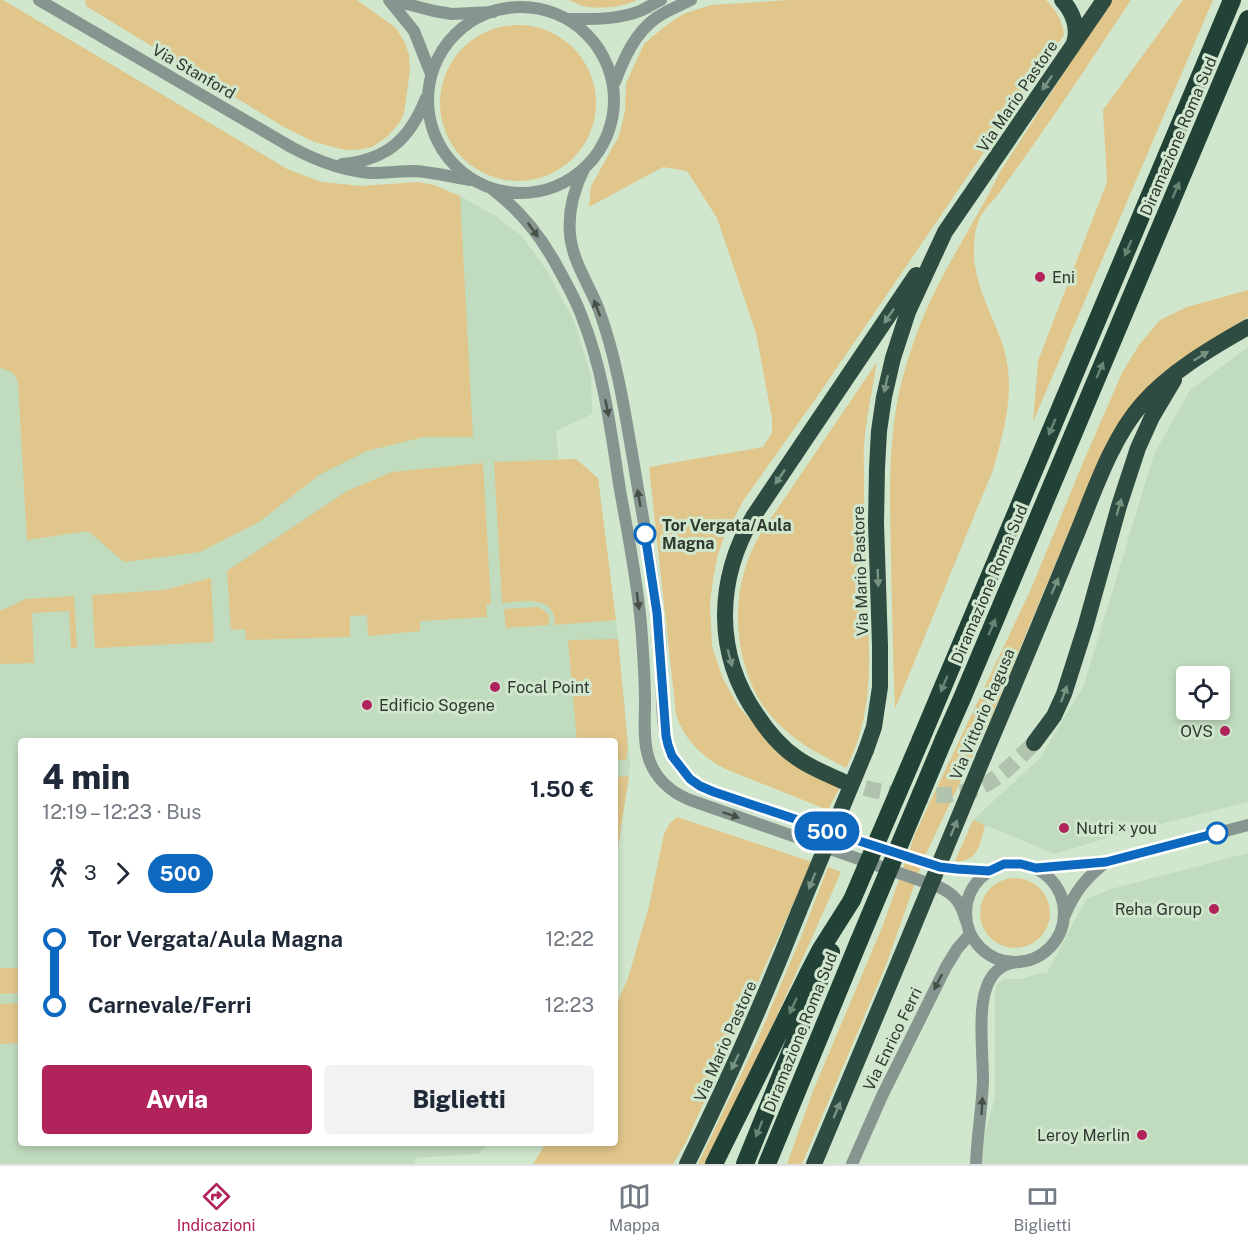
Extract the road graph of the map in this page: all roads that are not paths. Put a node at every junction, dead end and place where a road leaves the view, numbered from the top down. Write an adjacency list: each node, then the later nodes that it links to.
1 (39, 0): 15 (street, Via Stanford)
2 (390, 0): 8 (street); 12 (street)
3 (662, 0): 9 (street)
4 (691, 0): 13 (street)
5 (1062, 0): 11 (highway)
6 (1104, 0): 11 (highway, Via Mario Pastore)
7 (1232, 0): 28 (highway, Diramazione Roma Sud, one-way to 28, bridge)
8 (493, 12): 9 (street); 12 (street)
9 (566, 19): 13 (street)
10 (1248, 19): 33 (highway, Diramazione Roma Sud, one-way to 10, bridge)
11 (1061, 63): 19 (highway, Via Mario Pastore, one-way to 19)
12 (431, 74): 14 (street)
13 (615, 82): 16 (street)
14 (427, 96): 15 (street, Via Stanford); 17 (street)
15 (335, 165): 17 (street, Via Stanford)
16 (584, 169): 18 (street); 27 (street, one-way to 16)
17 (472, 181): 18 (street)
18 (492, 189): 30 (street, one-way to 30)
19 (945, 232): 23 (highway, one-way to 23); 34 (highway, Via Mario Pastore, one-way to 34, bridge)
20 (1248, 327): 21 (highway, Via Vittorio Ragusa, one-way to 20)
21 (1180, 370): 22 (highway, one-way to 21); 39 (highway, Via Vittorio Ragusa, one-way to 21, bridge)
22 (1034, 743)
23 (842, 781)
24 (1248, 825): 25 (street)
25 (1106, 862): 26 (street); 29 (street)
26 (1036, 868): 27 (street); 29 (street)
27 (989, 871): 30 (street)
28 (852, 900): 35 (highway, one-way to 35); 36 (highway, one-way to 36)
29 (1065, 916): 32 (street)
30 (966, 921): 31 (street)
31 (970, 934): 32 (street); 40 (street, Via Enrico Ferri, one-way to 40)
32 (1019, 962): 41 (street, one-way to 32)
33 (791, 1106): 37 (highway, Diramazione Roma Sud); 38 (highway)
34 (687, 1164)
35 (714, 1164)
36 (745, 1164)
37 (766, 1164)
38 (772, 1164)
39 (814, 1164)
40 (852, 1164)
41 (976, 1164)

